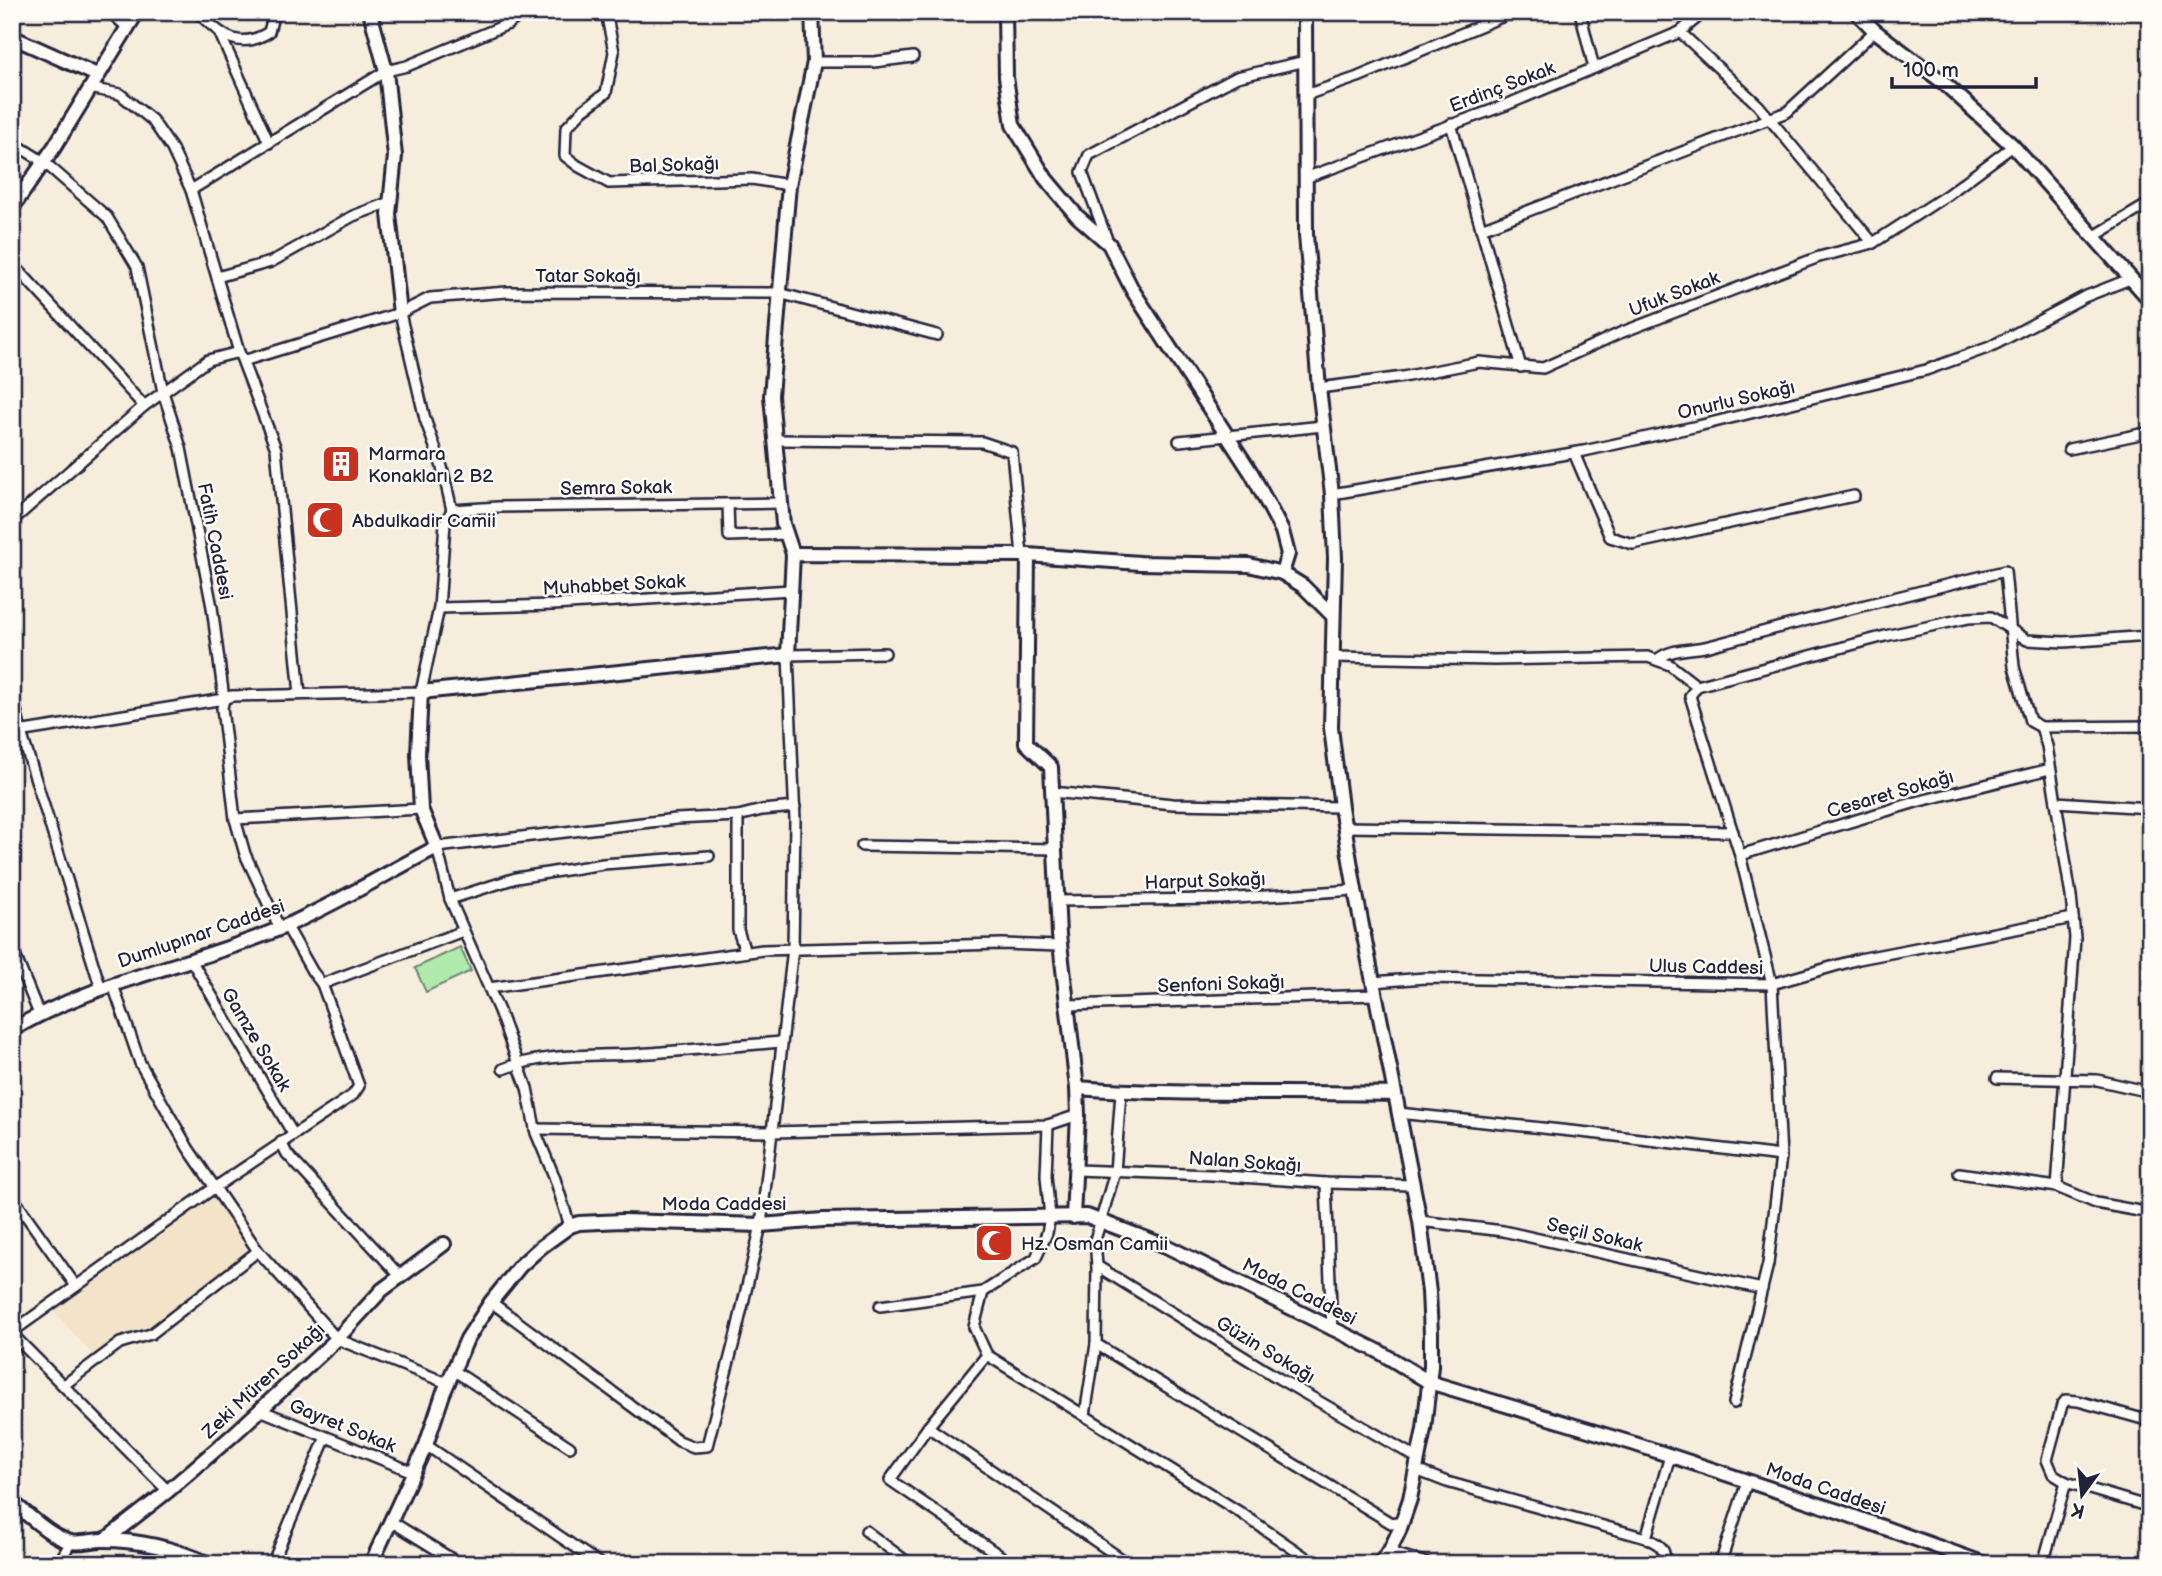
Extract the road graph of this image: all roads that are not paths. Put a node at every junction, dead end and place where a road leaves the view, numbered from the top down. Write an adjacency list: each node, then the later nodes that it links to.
1 (110, 12): 17 (street)
2 (138, 12): 17 (street)
3 (197, 12): 20 (street)
4 (274, 12): 20 (street)
5 (370, 12): 26 (street)
6 (497, 12): 16 (street)
7 (525, 12): 16 (street)
8 (606, 12): 37 (street, Bal Sokağı)
9 (812, 12): 24 (street)
10 (1004, 12): 45 (street)
11 (1305, 12): 23 (street)
12 (1513, 12): 29 (street)
13 (1580, 12): 25 (street)
14 (1704, 12): 19 (street, Erdinç Sokak)
15 (1856, 12): 18 (street)
16 (508, 24): 26 (street)
17 (127, 27): 27 (street)
18 (1875, 31): 30 (street); 34 (street)
19 (1681, 32): 25 (street, Erdinç Sokak); 30 (street)
20 (220, 34): 33 (street)
21 (12, 37): 27 (street)
22 (914, 57): 24 (street)
23 (1306, 61): 29 (street); 45 (street)
24 (814, 62): 37 (street)
25 (1594, 68): 31 (street, Erdinç Sokak)
26 (386, 71): 33 (street); 39 (street)
27 (97, 75): 28 (street)
28 (89, 88): 35 (street); 38 (street)
29 (1306, 95): 36 (street)
30 (1769, 118): 42 (street); 44 (street)
31 (1451, 124): 36 (street, Erdinç Sokak); 42 (street)
32 (12, 142): 35 (street, Fatih Caddesi)
33 (269, 143): 38 (street)
34 (2013, 146): 43 (street); 44 (street, Ufuk Sokak)
35 (44, 162): 41 (street); 56 (street, Fatih Caddesi)
36 (1306, 178): 55 (street)
37 (789, 185): 49 (street)
38 (191, 190): 47 (street)
39 (390, 202): 47 (street); 51 (street)
40 (2150, 203): 43 (street)
41 (12, 208)
42 (1481, 229): 54 (street)
43 (2093, 237): 48 (street)
44 (1873, 243): 54 (street, Ufuk Sokak)
45 (1109, 244): 60 (street)
46 (12, 263): 57 (street)
47 (217, 277): 53 (street)
48 (2130, 279): 50 (street); 64 (street, Onurlu Sokağı)
49 (779, 293): 51 (street, Tatar Sokağı); 52 (street, Tatar Sokağı); 61 (street)
50 (2150, 300)
51 (400, 313): 53 (street, Tatar Sokağı); 69 (street)
52 (937, 335)
53 (241, 356): 56 (street, Tatar Sokağı); 87 (street)
54 (1521, 367): 55 (street, Ufuk Sokak)
55 (1319, 388): 58 (street)
56 (163, 393): 57 (street, Tatar Sokağı); 88 (street, Fatih Caddesi)
57 (144, 406): 70 (street, Tatar Sokağı)
58 (1323, 426): 60 (street); 65 (street)
59 (2150, 432): 63 (street)
60 (1228, 437): 62 (street); 74 (street)
61 (774, 440): 67 (street); 73 (street)
62 (1180, 441)
63 (2069, 449)
64 (1574, 453): 65 (street, Onurlu Sokağı); 66 (street)
65 (1332, 494): 77 (street)
66 (1854, 496)
67 (781, 503): 68 (street, Semra Sokak); 71 (street)
68 (728, 504): 69 (street, Semra Sokak); 71 (street)
69 (452, 510): 76 (street)
70 (12, 521)
71 (786, 534): 72 (street)
72 (793, 554): 73 (street); 75 (street)
73 (1025, 555): 74 (street); 93 (street)
74 (1282, 573): 77 (street)
75 (791, 590): 76 (street, Muhabbet Sokak); 81 (street)
76 (439, 608): 86 (street)
77 (1333, 617): 82 (street)
78 (2011, 629): 79 (street); 83 (street); 84 (street); 90 (street)
79 (2150, 636)
80 (885, 653): 81 (street)
81 (788, 655): 86 (street); 95 (street)
82 (1332, 657): 83 (street); 96 (street)
83 (1657, 660): 84 (street)
84 (1697, 686): 102 (street)
85 (12, 692): 91 (street)
86 (421, 692): 87 (street); 98 (street)
87 (300, 694): 88 (street)
88 (224, 699): 91 (street); 100 (street, Fatih Caddesi)
89 (2150, 726): 90 (street)
90 (2041, 727): 92 (street)
91 (17, 733): 122 (street)
92 (2050, 769): 94 (street); 106 (street, Cesaret Sokağı)
93 (1052, 792): 96 (street); 105 (street)
94 (2056, 802): 97 (street); 111 (street)
95 (794, 807): 99 (street); 116 (street)
96 (1340, 807): 101 (street)
97 (2150, 808)
98 (422, 809): 100 (street); 104 (street)
99 (738, 816): 104 (street); 117 (street)
100 (235, 819): 112 (street, Fatih Caddesi)
101 (1344, 827): 102 (street); 108 (street)
102 (1732, 832): 106 (street)
103 (862, 846): 105 (street)
104 (437, 848): 109 (street); 112 (street, Dumlupınar Caddesi)
105 (1056, 849): 110 (street)
106 (1740, 855): 121 (street)
107 (709, 856): 109 (street)
108 (1355, 890): 110 (street, Harput Sokağı); 119 (street)
109 (450, 900): 113 (street)
110 (1056, 901): 114 (street)
111 (2073, 918): 121 (street, Ulus Caddesi); 132 (street)
112 (283, 927): 118 (street, Dumlupınar Caddesi); 120 (street, Fatih Caddesi)
113 (463, 931): 120 (street); 123 (street)
114 (1060, 946): 116 (street); 125 (street)
115 (12, 948): 126 (street)
116 (793, 948): 117 (street); 128 (street)
117 (745, 952): 123 (street)
118 (191, 960): 122 (street, Dumlupınar Caddesi); 142 (street, Gamze Sokak)
119 (1373, 982): 121 (street, Ulus Caddesi); 124 (street)
120 (323, 984): 142 (street, Fatih Caddesi)
121 (1772, 984): 144 (street)
122 (107, 987): 126 (street, Dumlupınar Caddesi); 151 (street)
123 (489, 988): 129 (street)
124 (1376, 996): 125 (street, Senfoni Sokağı); 136 (street)
125 (1069, 1005): 133 (street)
126 (39, 1014): 127 (street, Dumlupınar Caddesi)
127 (12, 1030)
128 (781, 1042): 129 (street); 141 (street)
129 (517, 1063): 130 (street); 140 (street)
130 (503, 1069)
131 (1997, 1078): 132 (street)
132 (2064, 1081): 135 (street); 150 (street)
133 (1077, 1088): 134 (street); 138 (street)
134 (1121, 1092): 136 (street); 146 (street)
135 (2150, 1092)
136 (1394, 1094): 137 (street)
137 (1398, 1113): 144 (street); 149 (street)
138 (1079, 1115): 139 (street); 145 (street)
139 (1048, 1125): 141 (street); 154 (street)
140 (535, 1129): 141 (street); 159 (street)
141 (772, 1132): 158 (street)
142 (293, 1134): 143 (street)
143 (281, 1142): 151 (street); 163 (street)
144 (1781, 1156): 165 (street)
145 (1076, 1170): 146 (street, Nalan Sokağı); 155 (street)
146 (1115, 1172): 148 (street, Nalan Sokağı); 156 (street)
147 (1959, 1173): 150 (street)
148 (1326, 1184): 149 (street, Nalan Sokağı); 169 (street)
149 (1412, 1185): 157 (street)
150 (2057, 1187): 153 (street)
151 (214, 1188): 161 (street); 164 (street)
152 (12, 1196): 164 (street)
153 (2150, 1213)
154 (1049, 1217): 155 (street, Moda Caddesi); 158 (street, Moda Caddesi); 166 (street)
155 (1073, 1217): 156 (street, Moda Caddesi)
156 (1101, 1219): 162 (street); 169 (street, Moda Caddesi)
157 (1420, 1221): 165 (street, Seçil Sokak); 175 (street)
158 (761, 1225): 159 (street, Moda Caddesi); 167 (street)
159 (570, 1226): 167 (street)
160 (444, 1244): 163 (street, Zeki Müren Sokağı)
161 (258, 1251): 171 (street); 177 (street)
162 (1097, 1266): 172 (street); 187 (street, Güzin Sokağı)
163 (400, 1276): 171 (street, Zeki Müren Sokağı)
164 (76, 1286): 170 (street)
165 (1762, 1289): 178 (street)
166 (983, 1292): 168 (street); 173 (street)
167 (491, 1302): 174 (street)
168 (880, 1306)
169 (1332, 1330): 175 (street, Moda Caddesi)
170 (12, 1333): 177 (street)
171 (337, 1339): 176 (street); 179 (street, Zeki Müren Sokağı)
172 (1096, 1344): 180 (street); 195 (street)
173 (987, 1355): 180 (street); 182 (street)
174 (453, 1370): 176 (street); 185 (street)
175 (1429, 1382): 186 (street, Moda Caddesi); 187 (street)
176 (447, 1383): 184 (street)
177 (64, 1385): 191 (street)
178 (1734, 1403)
179 (260, 1410): 183 (street, Gayret Sokak); 191 (street, Zeki Müren Sokağı)
180 (1084, 1415): 210 (street)
181 (2150, 1421): 190 (street)
182 (928, 1427): 208 (street); 209 (street)
183 (326, 1437): 188 (street, Gayret Sokak); 203 (street)
184 (426, 1445): 188 (street); 206 (street)
185 (570, 1447)
186 (1670, 1456): 189 (street, Moda Caddesi); 197 (street)
187 (1418, 1464): 195 (street); 197 (street, Güzin Sokağı)
188 (413, 1472): 194 (street)
189 (1747, 1482): 214 (street); 215 (street, Moda Caddesi)
190 (2066, 1482): 193 (street); 216 (street)
191 (168, 1491): 198 (street, Zeki Müren Sokağı)
192 (12, 1502): 199 (street)
193 (2150, 1507)
194 (392, 1521): 204 (street); 205 (street)
195 (1404, 1521): 200 (street)
196 (866, 1531): 207 (street)
197 (1646, 1538): 213 (street)
198 (105, 1540): 199 (street); 202 (street)
199 (71, 1542): 201 (street)
200 (1389, 1558): 211 (street); 212 (street)
201 (58, 1564)
202 (209, 1564)
203 (272, 1564)
204 (372, 1564)
205 (460, 1564)
206 (600, 1564)
207 (910, 1564)
208 (1012, 1564)
209 (1129, 1564)
210 (1315, 1564)
211 (1379, 1564)
212 (1430, 1564)
213 (1664, 1564)
214 (1720, 1564)
215 (1985, 1564)
216 (2043, 1564)

